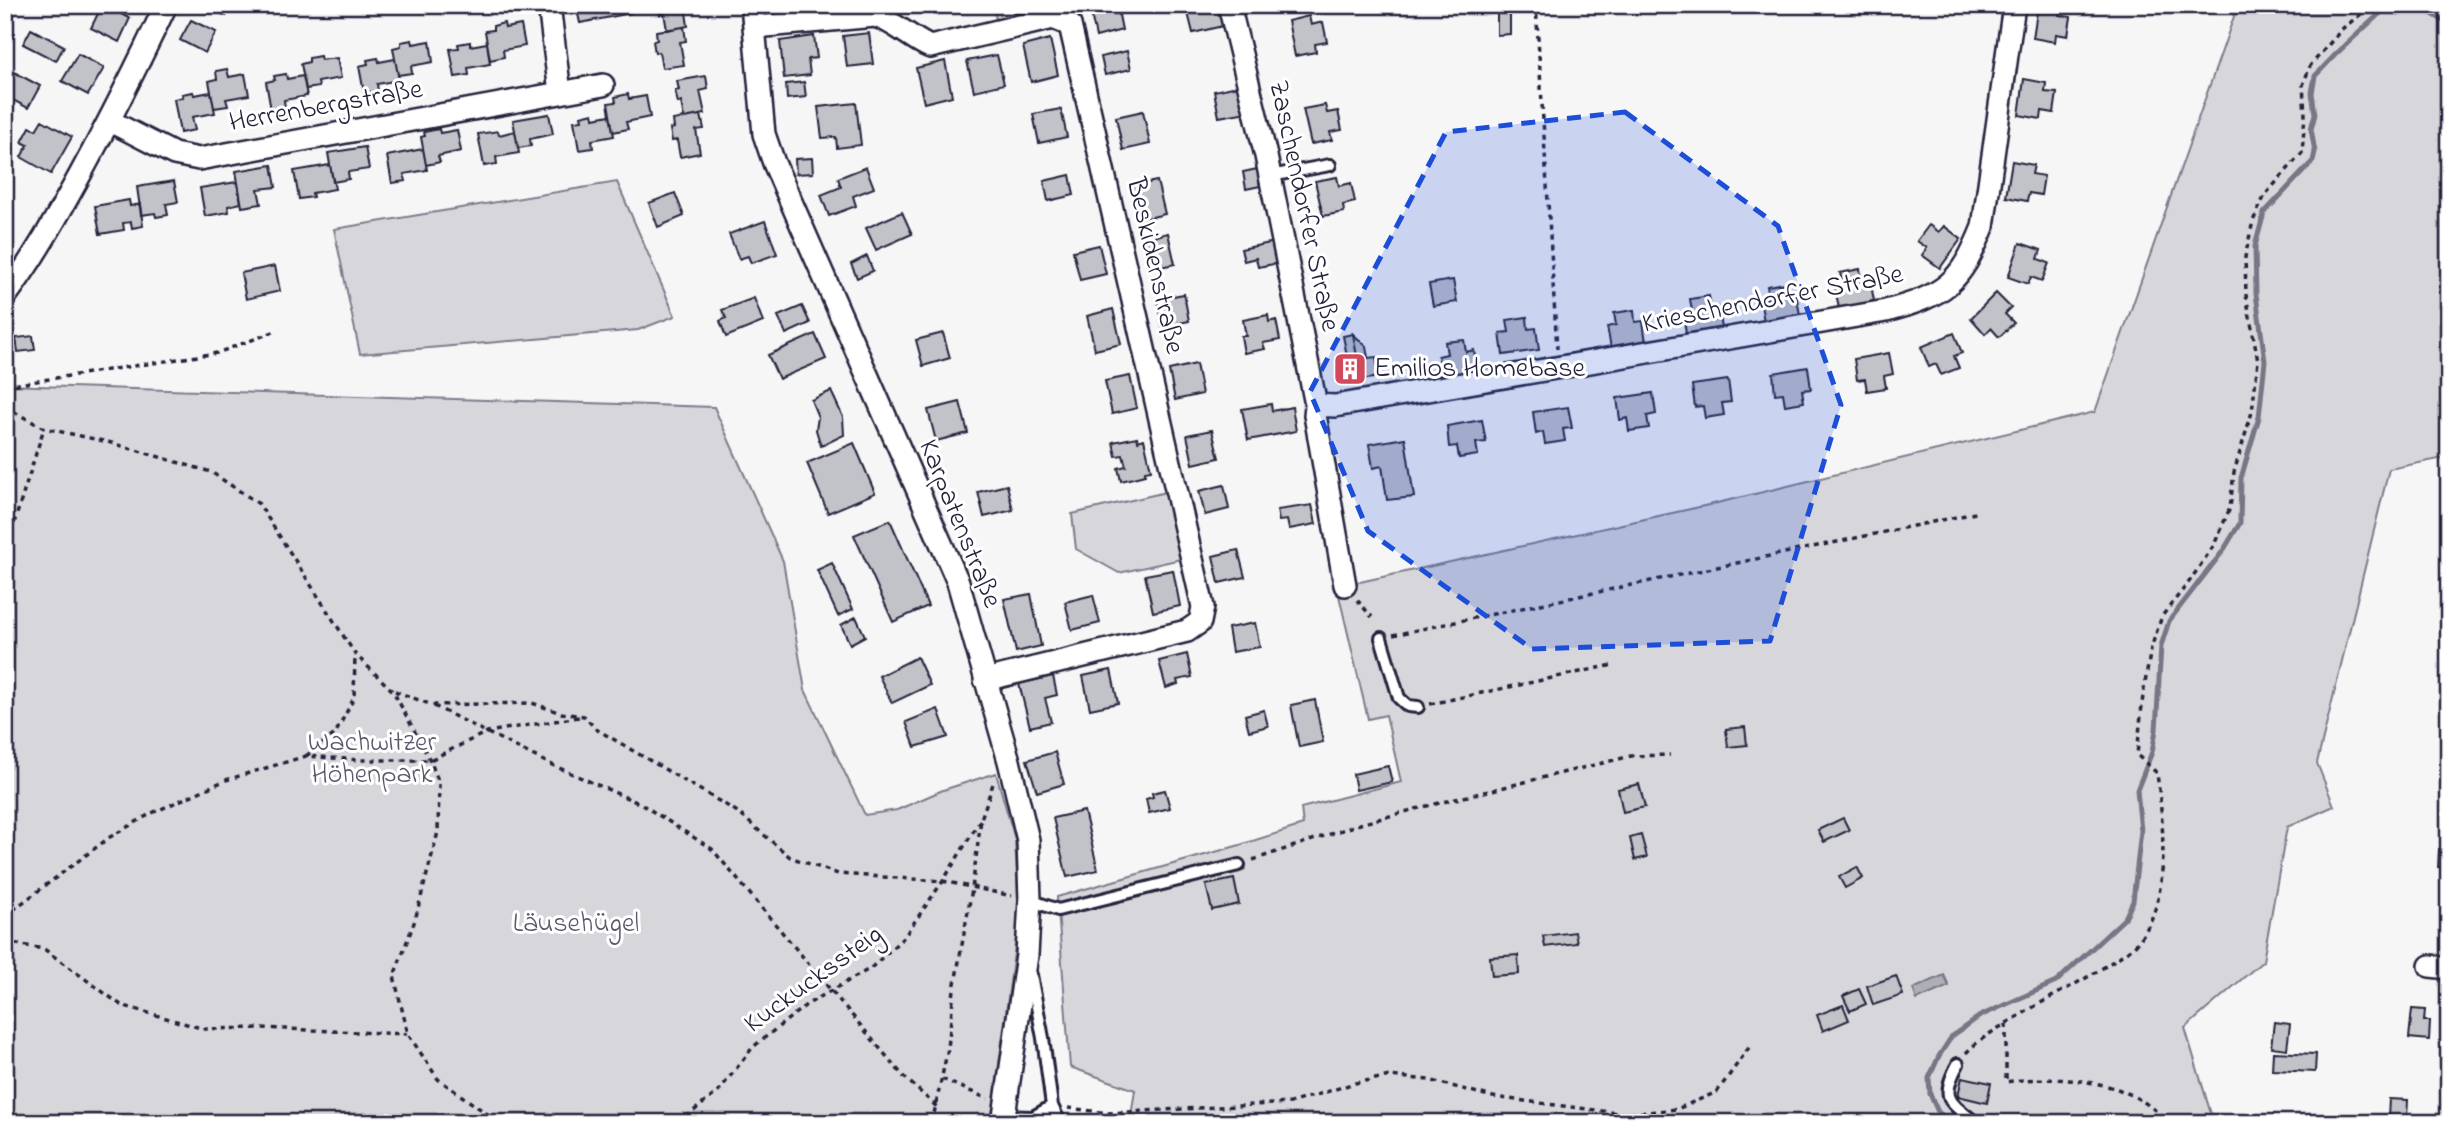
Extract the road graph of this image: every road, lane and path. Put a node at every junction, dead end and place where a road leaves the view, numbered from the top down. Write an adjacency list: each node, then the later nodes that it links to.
1 (166, 5): 11 (street)
2 (549, 5): 10 (street)
3 (752, 5): 8 (street, Karpatenstraße)
4 (1229, 5): 13 (street, Zaschendorfer Straße)
5 (1536, 5): 16 (path)
6 (2014, 5): 16 (street, Krieschendorfer Straße)
7 (2373, 5): 46 (path)
8 (755, 27): 27 (street, Karpatenstraße); 27 (street, Beskidenstraße)
9 (603, 85): 10 (street, Herrenbergstraße)
10 (560, 93): 11 (street, Herrenbergstraße)
11 (110, 121): 14 (street)
12 (1330, 165): 13 (lane)
13 (1270, 176): 18 (street, Zaschendorfer Straße)
14 (5, 297)
15 (276, 331): 17 (path)
16 (1559, 368): 18 (street, Krieschendorfer Straße)
17 (5, 386)
18 (1316, 405): 23 (street, Zaschendorfer Straße)
19 (5, 407): 20 (path)
20 (44, 428): 22 (path); 25 (path)
21 (1980, 512): 24 (path)
22 (5, 552)
23 (1345, 586)
24 (1381, 638): 30 (lane)
25 (355, 654): 28 (path); 34 (path)
26 (1613, 665): 30 (path)
27 (985, 680): 36 (street, Karpatenstraße)
28 (393, 691): 29 (path); 35 (path)
29 (432, 705): 31 (path); 32 (path)
30 (1418, 707)
31 (583, 716): 32 (path); 39 (path)
32 (486, 732): 35 (path); 45 (path)
33 (1670, 755): 38 (path)
34 (306, 756): 35 (path); 42 (path)
35 (430, 760): 47 (path)
36 (1009, 761): 37 (path); 41 (street, Karpatenstraße)
37 (981, 819): 39 (path, Kuckuckssteig); 40 (path)
38 (1238, 865): 41 (lane)
39 (943, 881): 40 (path); 45 (path, Kuckuckssteig)
40 (972, 889): 41 (path); 50 (path)
41 (1030, 900): 44 (street, Karpatenstraße)
42 (5, 916)
43 (5, 942): 47 (path)
44 (1027, 955): 51 (lane); 53 (street, Karpatenstraße)
45 (833, 991): 52 (path); 55 (path, Kuckuckssteig)
46 (2006, 1024): 49 (path); 59 (path)
47 (408, 1034): 54 (path)
48 (1751, 1045): 51 (path)
49 (1958, 1064): 58 (lane)
50 (942, 1079): 52 (path); 53 (path)
51 (1052, 1106): 53 (lane); 57 (lane)
52 (937, 1107): 56 (path)
53 (1004, 1115)
54 (500, 1123)
55 (678, 1123)
56 (932, 1123)
57 (1060, 1123)
58 (1976, 1123)
59 (2170, 1123)

